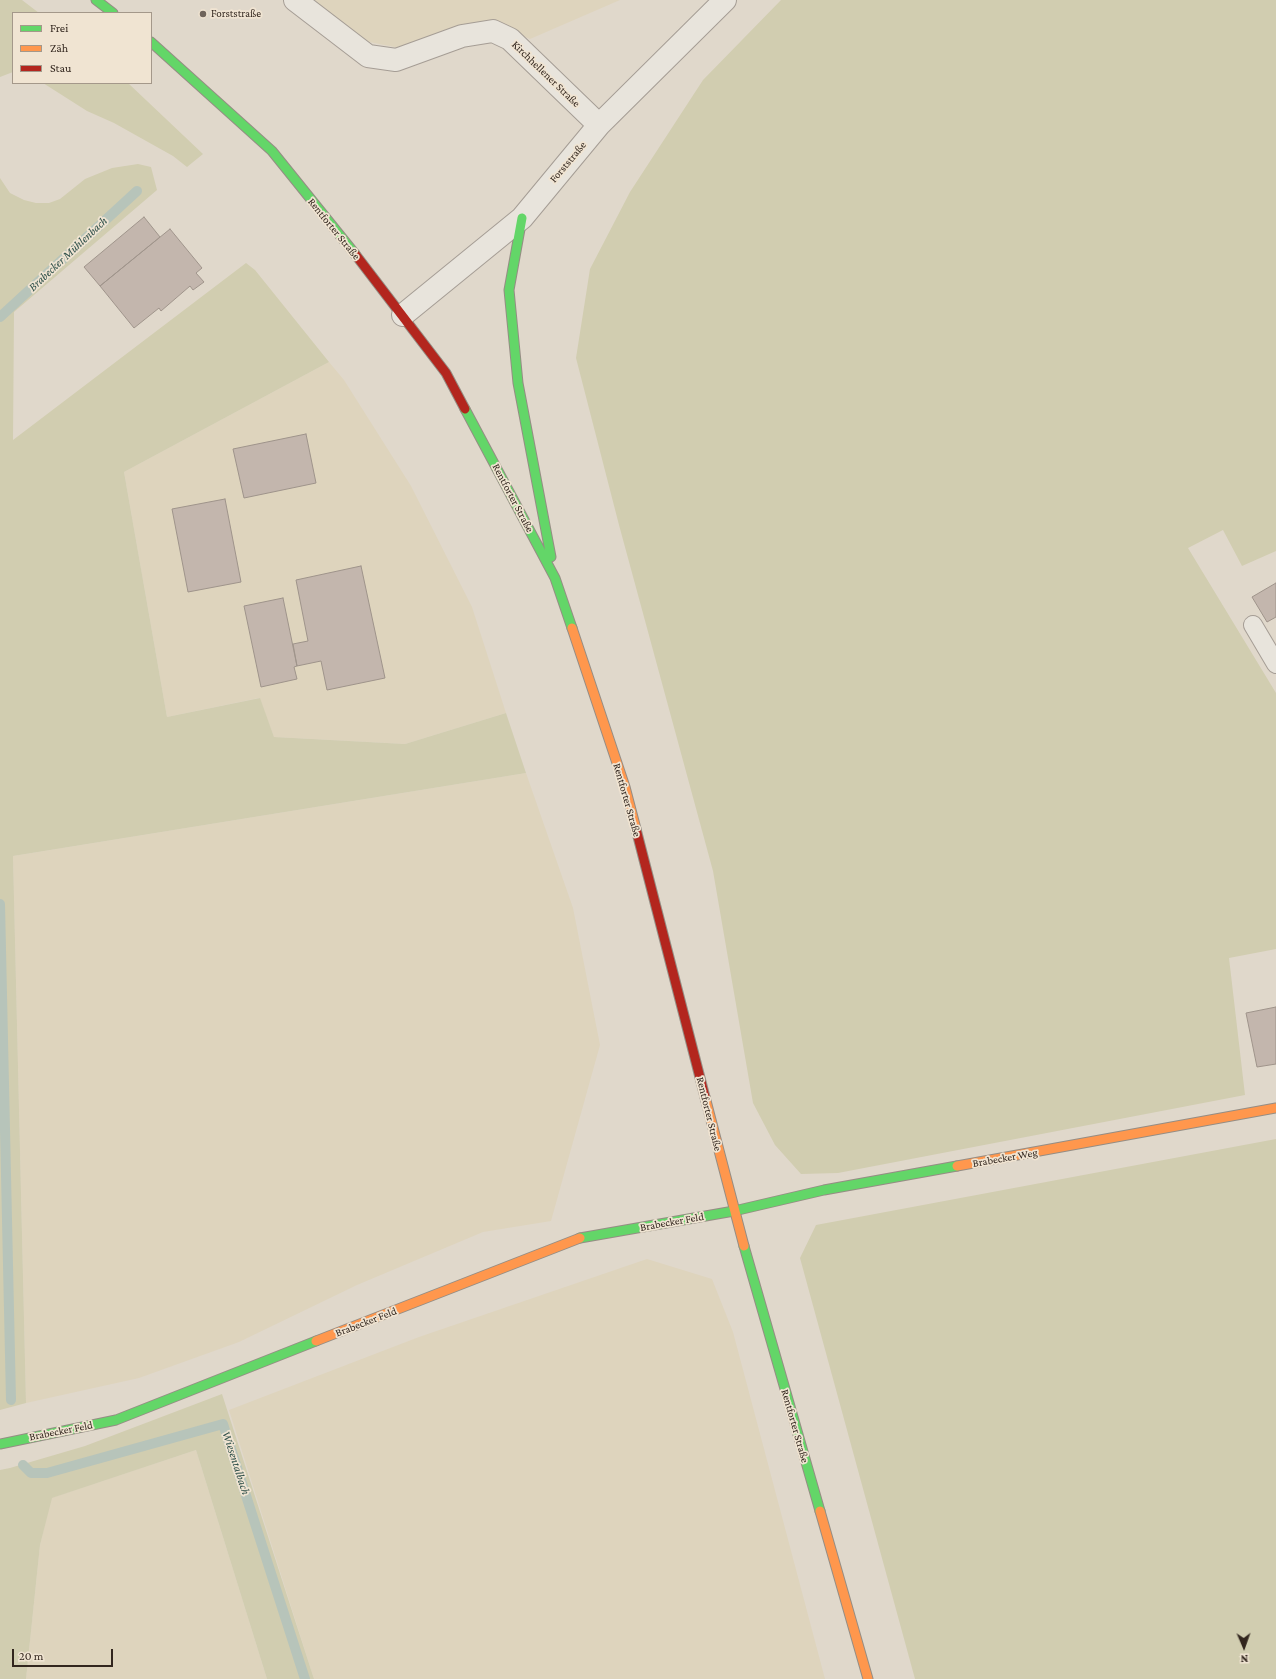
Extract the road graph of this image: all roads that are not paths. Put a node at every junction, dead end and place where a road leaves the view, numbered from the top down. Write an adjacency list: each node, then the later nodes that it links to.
1 (96, 0): 4 (main road)
2 (295, 0): 6 (street, Kirchhellener Straße)
3 (725, 0): 6 (street, Forststraße)
4 (112, 12)
5 (152, 43): 8 (main road, Rentforter Straße)
6 (599, 125): 7 (street, Forststraße)
7 (522, 218): 8 (street, Forststraße); 9 (main road)
8 (403, 315): 9 (main road, Rentforter Straße)
9 (555, 578): 13 (main road, Rentforter Straße)
10 (1253, 625): 11 (lane)
11 (1276, 664)
12 (1276, 1108): 13 (main road, Brabecker Weg)
13 (734, 1211): 14 (main road, Brabecker Feld); 15 (main road, Rentforter Straße)
14 (0, 1444)
15 (868, 1679)

